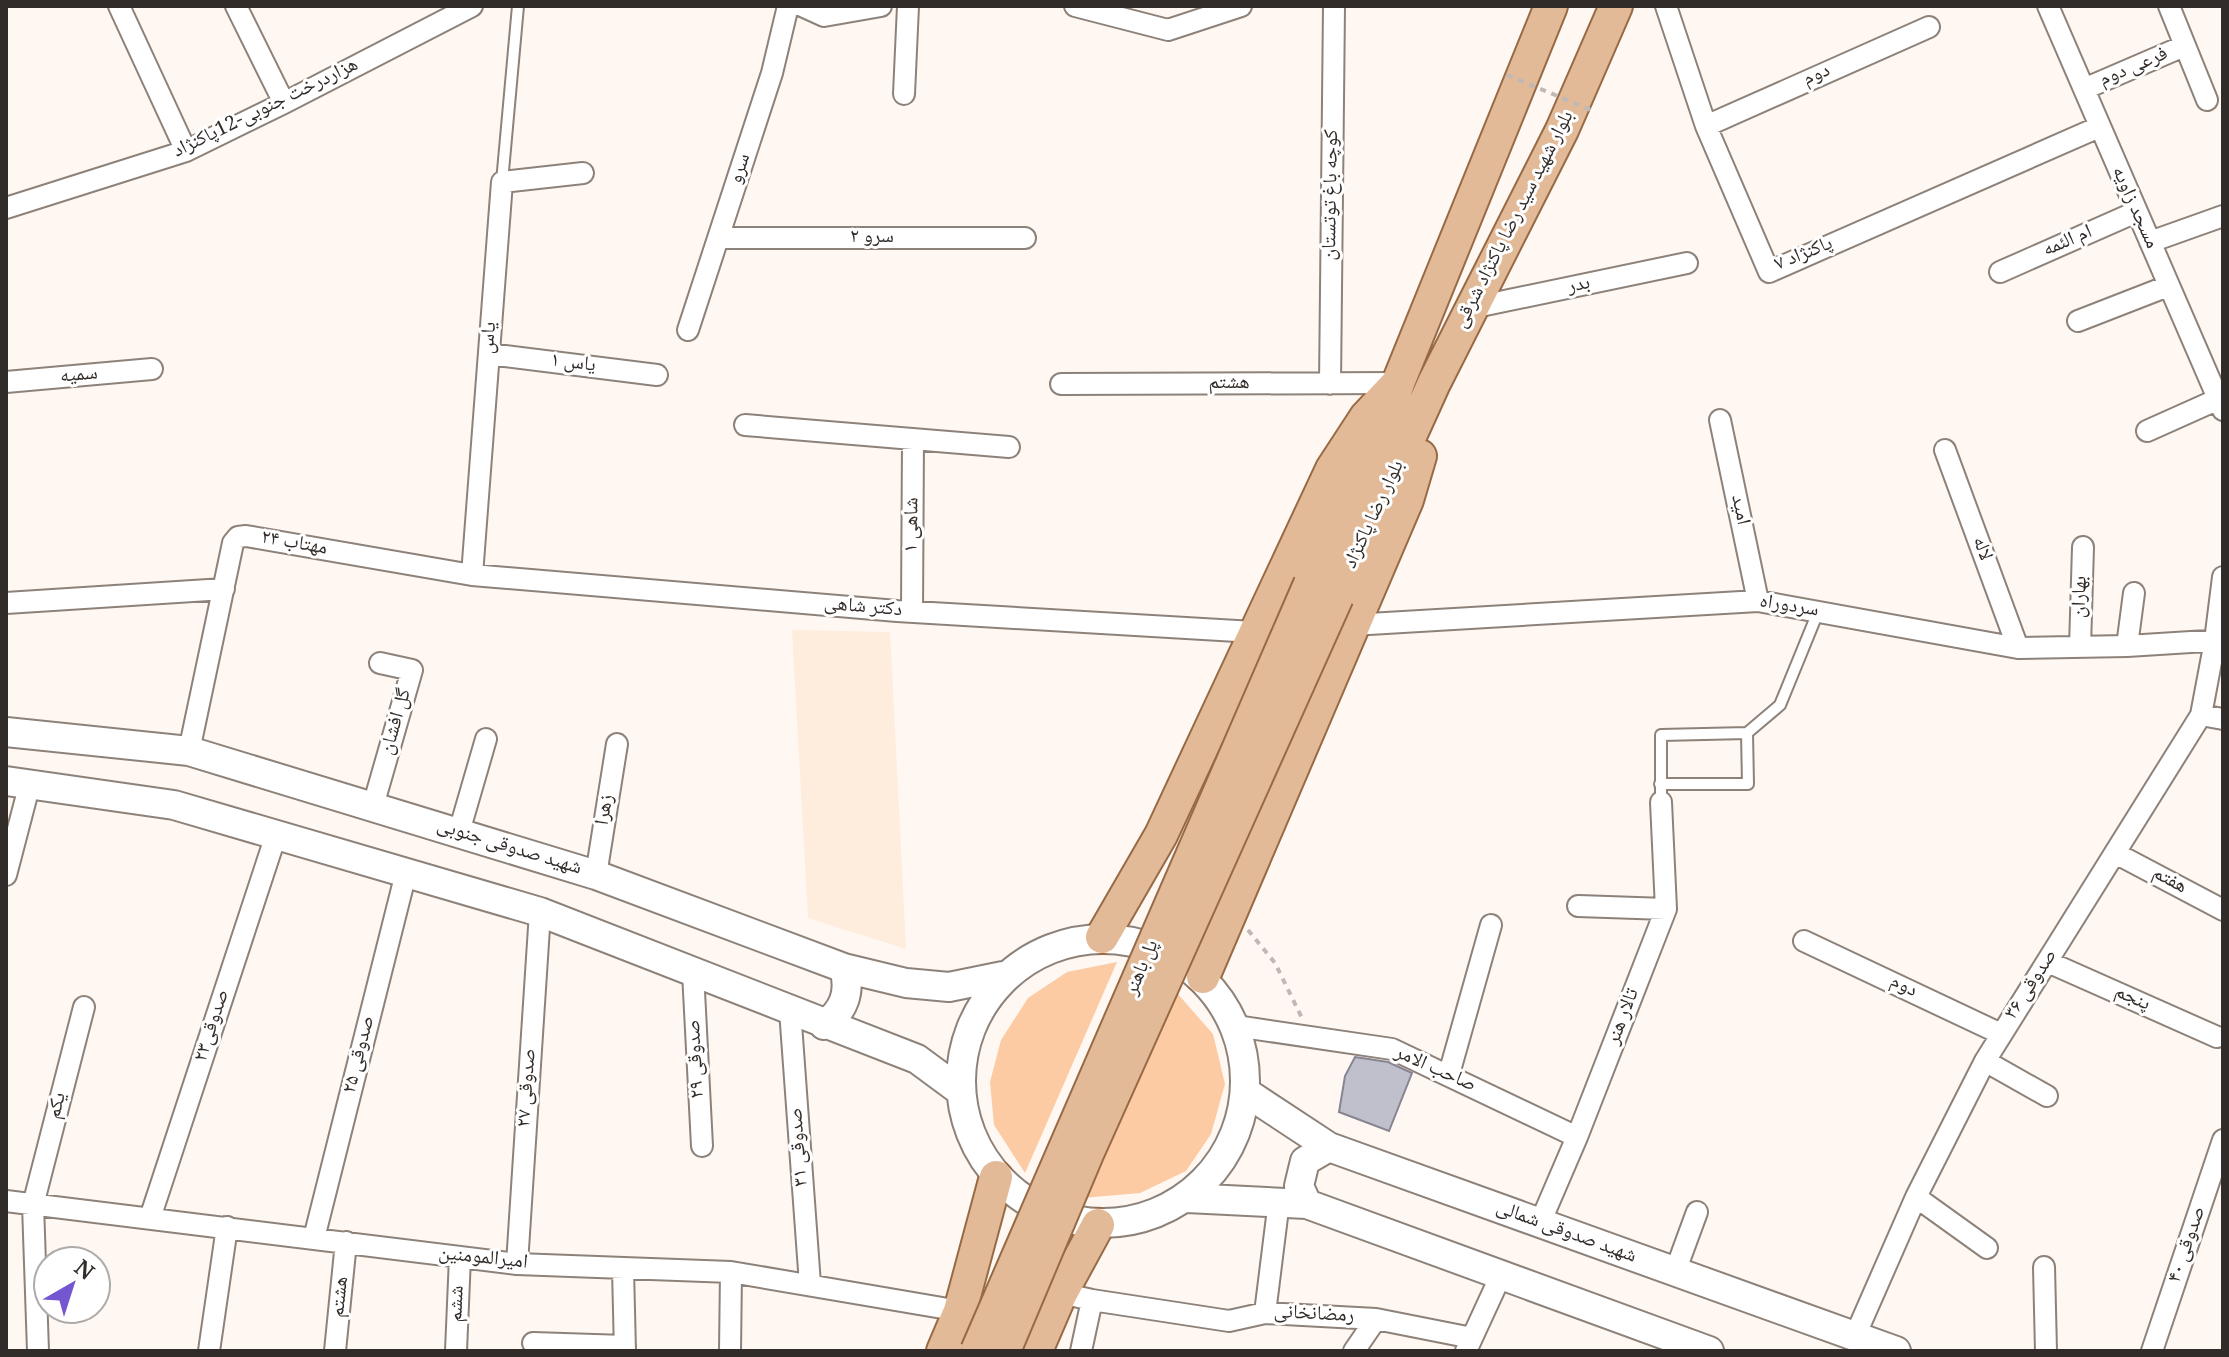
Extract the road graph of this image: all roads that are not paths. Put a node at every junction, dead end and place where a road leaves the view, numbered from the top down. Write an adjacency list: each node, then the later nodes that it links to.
1 (119, 6): 25 (street)
2 (236, 6): 22 (street)
3 (472, 6): 22 (street, هزاردرخت جنوبی-12پاکنژاد)
4 (518, 6): 27 (lane)
5 (788, 6): 31 (street, سرو)
6 (802, 6): 7 (street)
7 (881, 6)
8 (908, 6): 20 (street)
9 (1075, 6): 10 (street)
10 (1241, 6)
11 (1334, 6): 47 (street, کوچه باغ توتستان)
12 (1551, 6): 44 (main road, بلوار شهید سید رضا پاکنژاد شرقی)
13 (1616, 6): 37 (main road, بلوار شهید سید رضا پاکنژاد شرقی)
14 (1666, 6): 23 (street, پاکنژاد ۷)
15 (2048, 6): 19 (street, مسجد زاویه)
16 (2169, 6): 18 (street, فرعی دوم)
17 (1929, 27): 23 (street, دوم)
18 (2184, 46): 19 (street, فرعی دوم); 21 (street, فرعی دوم)
19 (2084, 89): 24 (street, مسجد زاویه)
20 (904, 94)
21 (2207, 100)
22 (284, 103): 25 (street, هزاردرخت جنوبی-12پاکنژاد)
23 (1706, 126): 24 (street, پاکنژاد ۷)
24 (2099, 127): 29 (street, مسجد زاویه)
25 (186, 151): 28 (street, هزاردرخت جنوبی-12پاکنژاد)
26 (583, 173): 27 (street)
27 (502, 182): 40 (street, یاس)
28 (6, 208)
29 (2136, 212): 33 (street, مسجد زاویه); 35 (street, ام الئمه)
30 (2223, 216): 33 (street)
31 (718, 238): 32 (street, سرو ۲); 39 (street, سرو)
32 (1025, 238)
33 (2150, 242): 36 (street, مسجد زاویه)
34 (1687, 263): 37 (street, بدر)
35 (2000, 272)
36 (2168, 286): 38 (street); 48 (street, مسجد زاویه)
37 (1471, 308): 45 (main road, بلوار شهید سید رضا پاکنژاد شرقی)
38 (2078, 321)
39 (688, 330)
40 (489, 354): 42 (street, یاس ۱); 57 (street, یاس)
41 (152, 369): 43 (street, سمیه)
42 (657, 375)
43 (6, 382)
44 (1398, 383): 47 (street, هشتم); 51 (main road, بلوار شهید سید رضا پاکنژاد شرقی); 66 (main road)
45 (1434, 383): 51 (main road, بلوار شهید سید رضا پاکنژاد شرقی); 62 (main road)
46 (1061, 384): 47 (street, هشتم)
47 (1330, 384)
48 (2221, 402): 52 (street)
49 (1720, 420): 61 (street, امید)
50 (745, 425): 53 (street)
51 (1399, 428): 62 (main road, بلوار رضا پاکنژاد)
52 (2147, 431)
53 (913, 439): 54 (street); 64 (street, شاهی ۱)
54 (1009, 447)
55 (1945, 450): 70 (street, لاله)
56 (2083, 547): 69 (street, بهاران)
57 (472, 575): 59 (street, مهتاب ۲۴); 64 (street, دکتر شاهی)
58 (2223, 577): 67 (street, صدوقی ۳۶)
59 (224, 589): 63 (street); 78 (street, مهتاب ۲۴)
60 (2134, 593): 68 (street)
61 (1758, 601): 62 (street, سردوراه); 65 (street, سردوراه)
62 (1333, 602): 89 (main road); 155 (main road, پل باهنر, bridge); 156 (main road, پل باهنر, bridge)
63 (6, 603)
64 (912, 612): 66 (street, دکتر شاهی)
65 (1818, 612): 70 (street, سردوراه); 75 (lane)
66 (1254, 632): 84 (main road)
67 (2219, 641): 68 (street, سردوراه); 72 (street, صدوقی ۳۶)
68 (2127, 646): 69 (street, سردوراه)
69 (2080, 647): 70 (street, سردوراه)
70 (2018, 648)
71 (380, 663): 81 (street, گل افشان)
72 (2201, 715): 73 (street); 85 (street, صدوقی ۳۶)
73 (2223, 719)
74 (6, 732): 78 (main road, شهید صدوقی جنوبی)
75 (1747, 733): 80 (lane); 80 (lane)
76 (486, 739): 82 (street)
77 (617, 744): 88 (street, زهرا)
78 (189, 751): 81 (main road, شهید صدوقی جنوبی)
79 (18, 782): 83 (main road); 87 (street)
80 (1661, 793): 91 (street, تالار هنر)
81 (373, 806): 82 (main road, شهید صدوقی جنوبی)
82 (459, 832): 88 (main road, شهید صدوقی جنوبی)
83 (276, 835): 86 (main road); 125 (street, صدوقی۲۳)
84 (1161, 835): 89 (main road); 95 (main road)
85 (2115, 853): 92 (street, هفتم); 97 (street, صدوقی ۳۶)
86 (406, 873): 93 (main road); 129 (street, صدوقی ۲۵)
87 (6, 875)
88 (596, 875): 98 (main road, شهید صدوقی جنوبی)
89 (1245, 876): 101 (main road)
90 (1578, 906): 91 (street)
91 (1666, 909): 113 (street, تالار هنر)
92 (2223, 910)
93 (540, 912): 99 (main road); 134 (street, صدوقی ۲۷)
94 (1491, 925): 109 (street)
95 (1102, 937): 100 (main road); 101 (main road)
96 (1804, 941): 106 (street, دوم)
97 (2048, 962): 106 (street, صدوقی ۳۶); 107 (street, پنجم)
98 (844, 968): 100 (main road, شهید صدوقی جنوبی); 104 (main road)
99 (693, 972): 103 (main road); 115 (street, صدوقی ۲۹)
100 (1003, 976): 110 (main road)
101 (1203, 977): 105 (main road)
102 (84, 1007): 123 (street, یکم)
103 (790, 1010): 104 (main road); 140 (street, صدوقی ۳۱)
104 (824, 1025): 110 (main road)
105 (1236, 1026): 109 (street, صاحب الامر); 111 (main road)
106 (2001, 1034): 108 (street, صدوقی ۳۶)
107 (2217, 1037)
108 (1985, 1061): 112 (street); 118 (street, صدوقی ۳۶)
109 (1449, 1074): 113 (street, صاحب الامر)
110 (959, 1090): 117 (main road)
111 (1247, 1093): 116 (main road, شهید صدوقی شمالی); 119 (main road)
112 (2047, 1096)
113 (1577, 1137): 126 (street, تالار هنر)
114 (2223, 1140): 163 (street, صدوقی ۴۰)
115 (702, 1146)
116 (1329, 1147): 122 (main road); 126 (main road, شهید صدوقی شمالی)
117 (996, 1177): 127 (main road); 132 (main road)
118 (1916, 1197): 131 (street); 145 (street, صدوقی ۳۶)
119 (1187, 1198): 121 (main road); 127 (main road)
120 (6, 1201): 123 (street, امیرالمومنین)
121 (1279, 1201): 122 (main road); 143 (street)
122 (1307, 1204): 139 (main road)
123 (33, 1205): 125 (street, امیرالمومنین); 149 (street, یکم)
124 (1697, 1212): 138 (street)
125 (150, 1218): 128 (street, امیرالمومنین)
126 (1540, 1223): 138 (main road, شهید صدوقی شمالی)
127 (1098, 1225): 141 (main road)
128 (227, 1227): 129 (street, امیرالمومنین); 150 (street)
129 (314, 1238): 130 (street, امیرالمومنین)
130 (346, 1242): 133 (street, امیرالمومنین); 151 (street, هشتم)
131 (1987, 1248)
132 (975, 1254): 141 (main road); 142 (main road)
133 (460, 1257): 134 (street, امیرالمومنین); 152 (street, ششم)
134 (517, 1264): 136 (street, امیرالمومنین)
135 (2044, 1267): 162 (street)
136 (623, 1270): 137 (street, امیرالمومنین); 148 (street)
137 (731, 1272): 140 (street, امیرالمومنین); 153 (street)
138 (1675, 1272): 145 (main road, شهید صدوقی شمالی)
139 (1501, 1275): 147 (street); 160 (main road)
140 (810, 1284): 142 (street, امیرالمومنین)
141 (1076, 1296): 143 (street, رمضانخانی); 157 (main road); 158 (street)
142 (960, 1311): 154 (main road)
143 (1265, 1313): 144 (street, رمضانخانی)
144 (1376, 1319): 147 (street, رمضانخانی); 159 (street)
145 (1855, 1336): 161 (main road, شهید صدوقی شمالی)
146 (533, 1343): 148 (street)
147 (1469, 1344)
148 (625, 1348)
149 (38, 1351)
150 (209, 1351)
151 (335, 1351)
152 (456, 1351)
153 (730, 1351)
154 (943, 1351)
155 (977, 1351)
156 (1004, 1351)
157 (1036, 1351)
158 (1081, 1351)
159 (1354, 1351)
160 (1709, 1351)
161 (1896, 1351)
162 (2046, 1351)
163 (2152, 1351)

